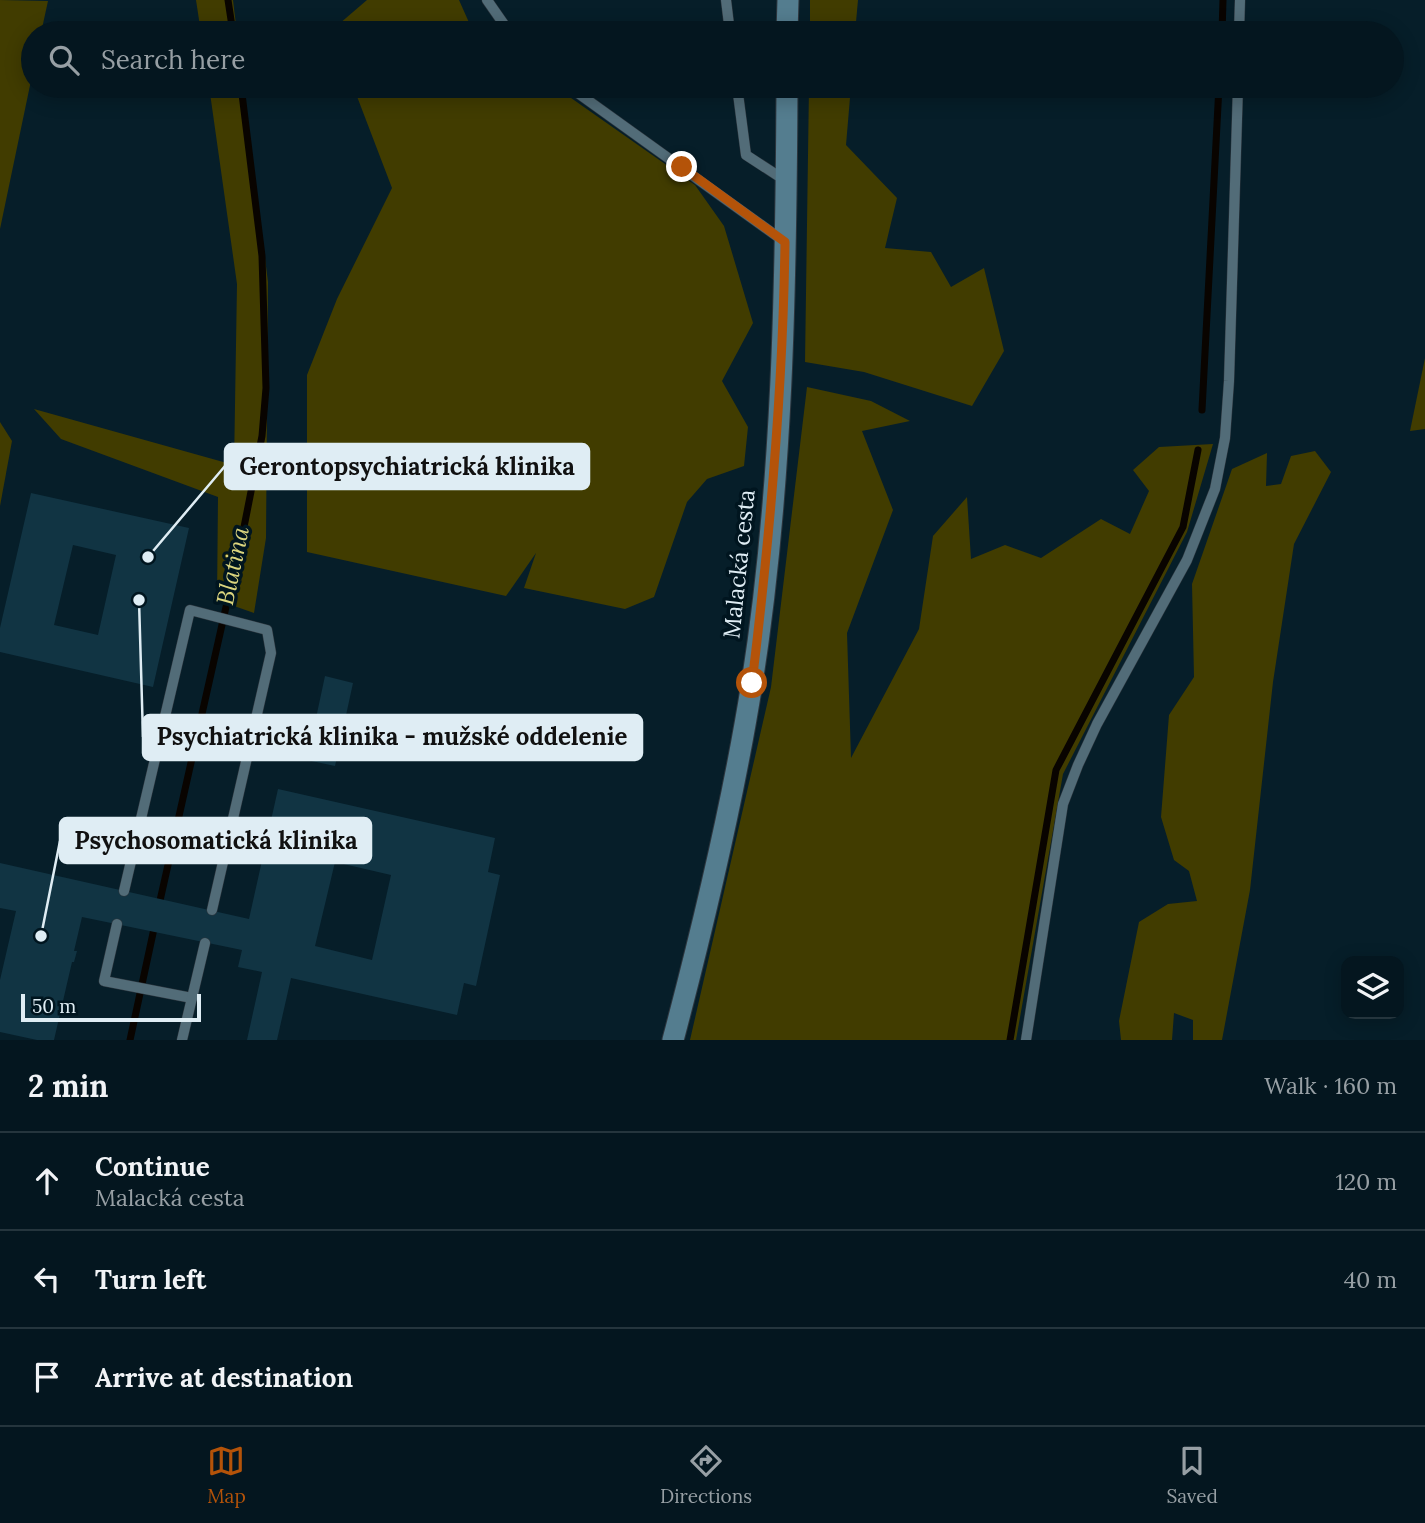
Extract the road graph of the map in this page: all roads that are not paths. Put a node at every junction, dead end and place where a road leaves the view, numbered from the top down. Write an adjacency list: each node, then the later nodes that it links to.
1 (487, 0): 5 (lane)
2 (726, 0): 6 (lane)
3 (788, 0): 7 (main road)
4 (1240, 0): 8 (lane)
5 (502, 21)
6 (729, 21)
7 (787, 21)
8 (1239, 21)
9 (585, 98): 14 (lane)
10 (739, 98): 13 (lane)
11 (787, 98): 13 (main road, Malacká cesta)
12 (1237, 98): 22 (lane)
13 (786, 181): 14 (main road, Malacká cesta)
14 (785, 242): 21 (main road, Malacká cesta)
15 (124, 891): 16 (lane)
16 (212, 910)
17 (117, 924): 19 (lane)
18 (205, 943): 19 (lane)
19 (192, 998): 20 (lane)
20 (182, 1040)
21 (673, 1040)
22 (1026, 1040)

